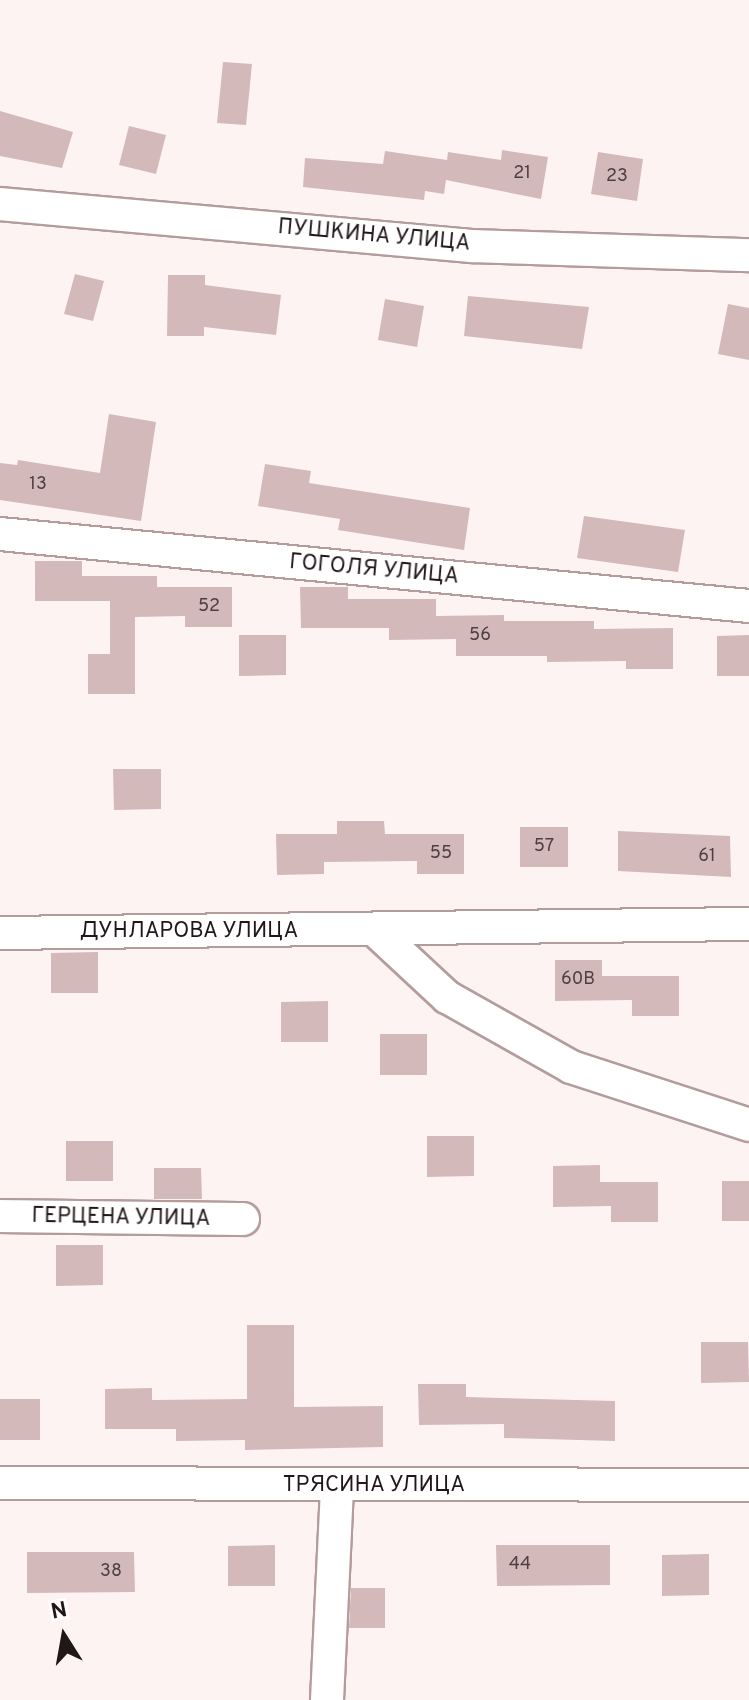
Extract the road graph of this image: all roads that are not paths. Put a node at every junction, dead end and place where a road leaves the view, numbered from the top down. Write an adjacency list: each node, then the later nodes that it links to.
1 (0, 204): 2 (street, ПУШКИНА УЛИЦА)
2 (749, 255)
3 (0, 534): 4 (street, ГОГОЛЯ УЛИЦА)
4 (749, 606)
5 (749, 924): 6 (street, ДУНЛАРОВА УЛИЦА)
6 (377, 932): 7 (street, ДУНЛАРОВА УЛИЦА); 8 (street)
7 (0, 933)
8 (749, 1125)
9 (0, 1216): 10 (street, ГЕРЦЕНА УЛИЦА)
10 (243, 1219)
11 (0, 1483): 13 (street, ТРЯСИНА УЛИЦА)
12 (749, 1485): 13 (street, ТРЯСИНА УЛИЦА)
13 (337, 1487): 14 (street)
14 (327, 1700)

